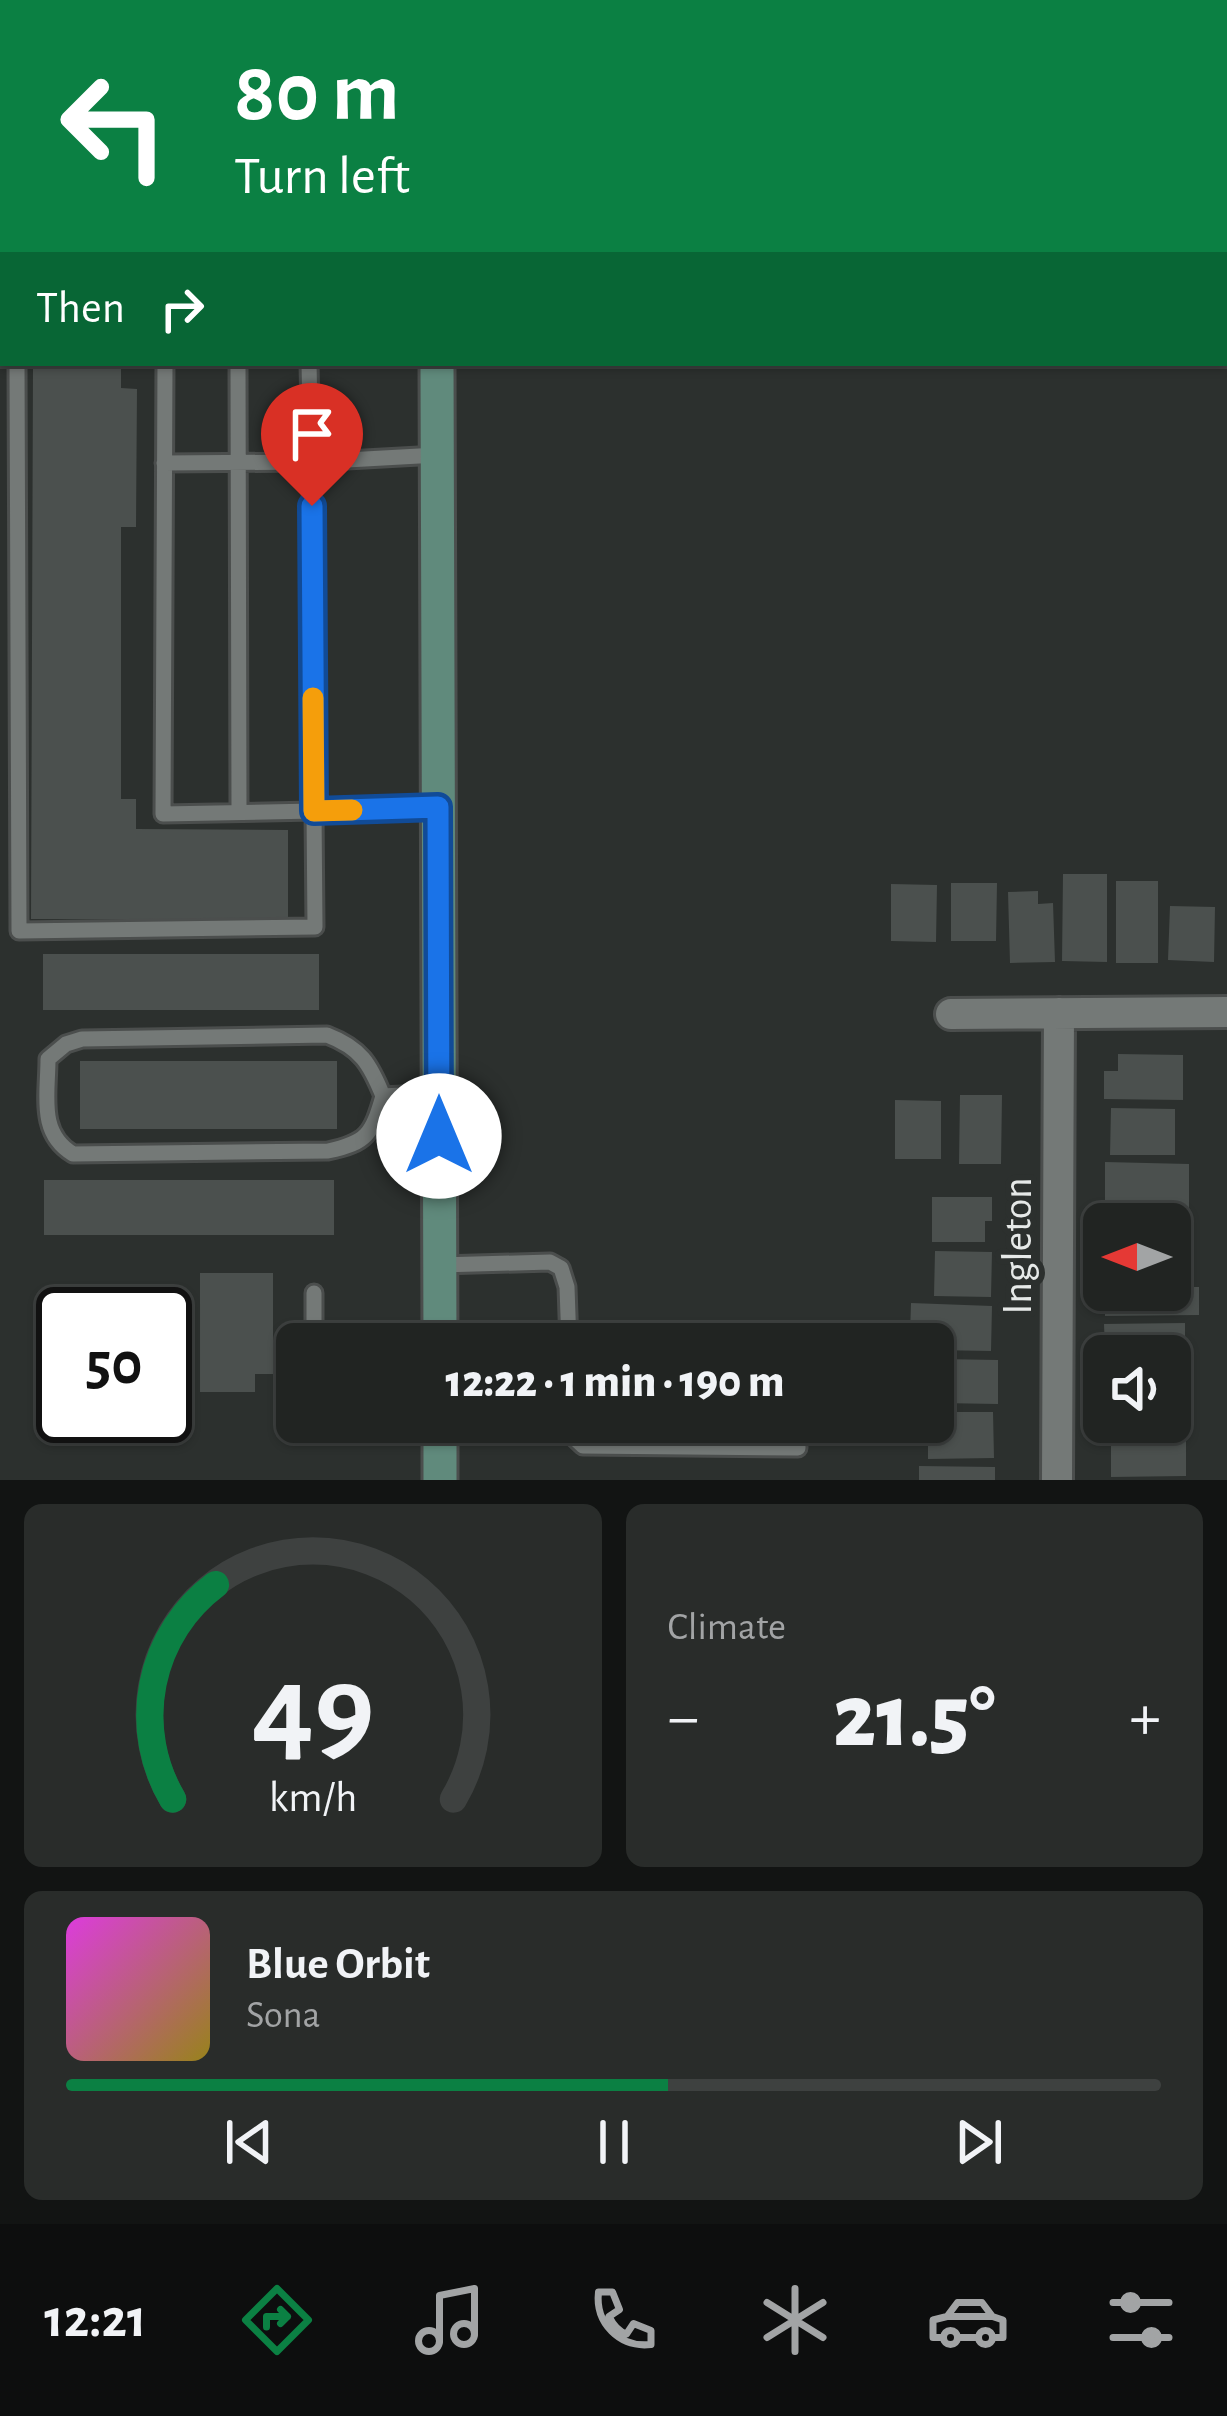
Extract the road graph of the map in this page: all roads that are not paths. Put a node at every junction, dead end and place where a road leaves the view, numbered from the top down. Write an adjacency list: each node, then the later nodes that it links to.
1 (17, 366): 11 (lane)
2 (165, 366): 9 (lane)
3 (238, 366): 7 (lane)
4 (309, 366): 8 (lane)
5 (436, 366): 6 (main road)
6 (437, 455): 8 (lane); 10 (main road)
7 (239, 462): 8 (lane); 9 (lane); 12 (lane)
8 (311, 462): 11 (lane)
9 (164, 463): 12 (lane)
10 (438, 807): 11 (lane); 16 (main road)
11 (314, 811): 12 (lane)
12 (239, 812)
13 (1227, 1012): 14 (street)
14 (1059, 1013): 15 (street); 27 (street, Ingleton)
15 (952, 1014)
16 (439, 1093): 17 (lane); 18 (main road)
17 (383, 1096): 17 (lane)
18 (440, 1264): 21 (main road); 22 (lane)
19 (314, 1293): 20 (lane)
20 (314, 1323)
21 (440, 1323)
22 (569, 1323)
23 (440, 1443): 26 (main road)
24 (580, 1443): 25 (lane)
25 (797, 1443)
26 (440, 1480)
27 (1057, 1480)

